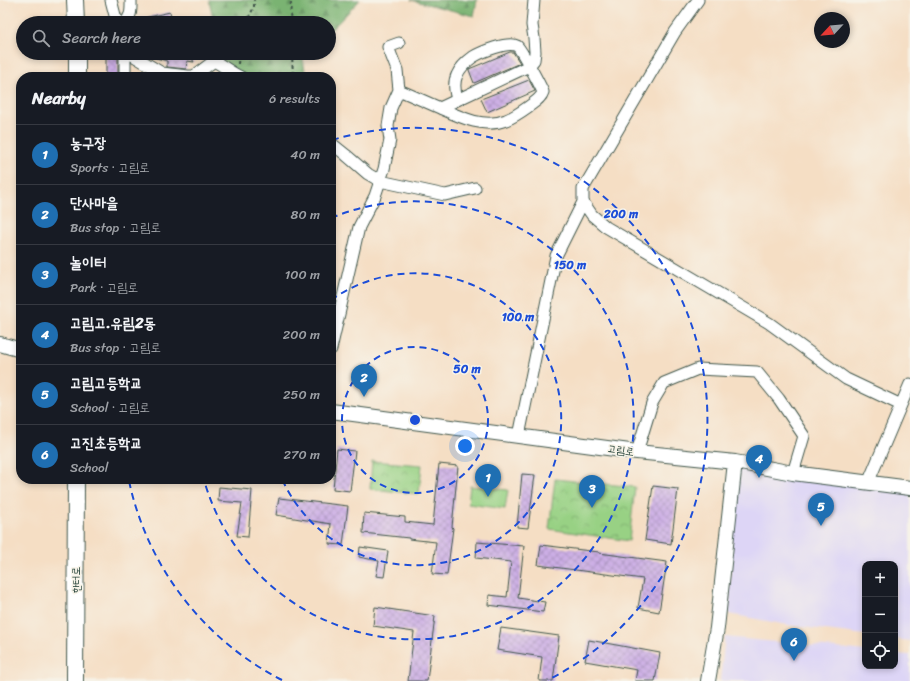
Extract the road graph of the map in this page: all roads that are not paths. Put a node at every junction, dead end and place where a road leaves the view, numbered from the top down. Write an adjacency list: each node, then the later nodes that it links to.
1 (75, 0): 6 (main road)
2 (110, 0): 7 (street)
3 (131, 0): 8 (street)
4 (534, 0): 13 (street)
5 (698, 0): 25 (street)
6 (76, 16)
7 (115, 16)
8 (130, 16)
9 (399, 43): 19 (street)
10 (77, 60): 14 (main road)
11 (125, 60): 15 (street)
12 (140, 60): 16 (street)
13 (530, 66): 20 (street); 20 (street); 21 (street)
14 (77, 72)
15 (125, 72)
16 (157, 72)
17 (199, 72): 18 (street)
18 (232, 72)
19 (399, 90): 21 (street); 23 (street)
20 (457, 100): 21 (street)
21 (440, 108)
22 (336, 147): 23 (street)
23 (380, 181): 24 (street); 26 (street)
24 (475, 188)
25 (583, 202): 30 (street); 32 (street)
26 (336, 327)
27 (0, 344): 28 (street)
28 (16, 349)
29 (910, 384): 30 (street)
30 (901, 405): 36 (street)
31 (336, 412): 32 (street, 고림로)
32 (519, 436): 33 (street, 고림로)
33 (637, 452): 34 (street, 고림로); 35 (street)
34 (735, 462): 35 (street, 고림로); 40 (street)
35 (793, 473): 36 (street, 고림로)
36 (868, 483): 38 (street, 고림로)
37 (76, 484): 39 (main road, 한터로)
38 (910, 488)
39 (75, 681)
40 (708, 681)

